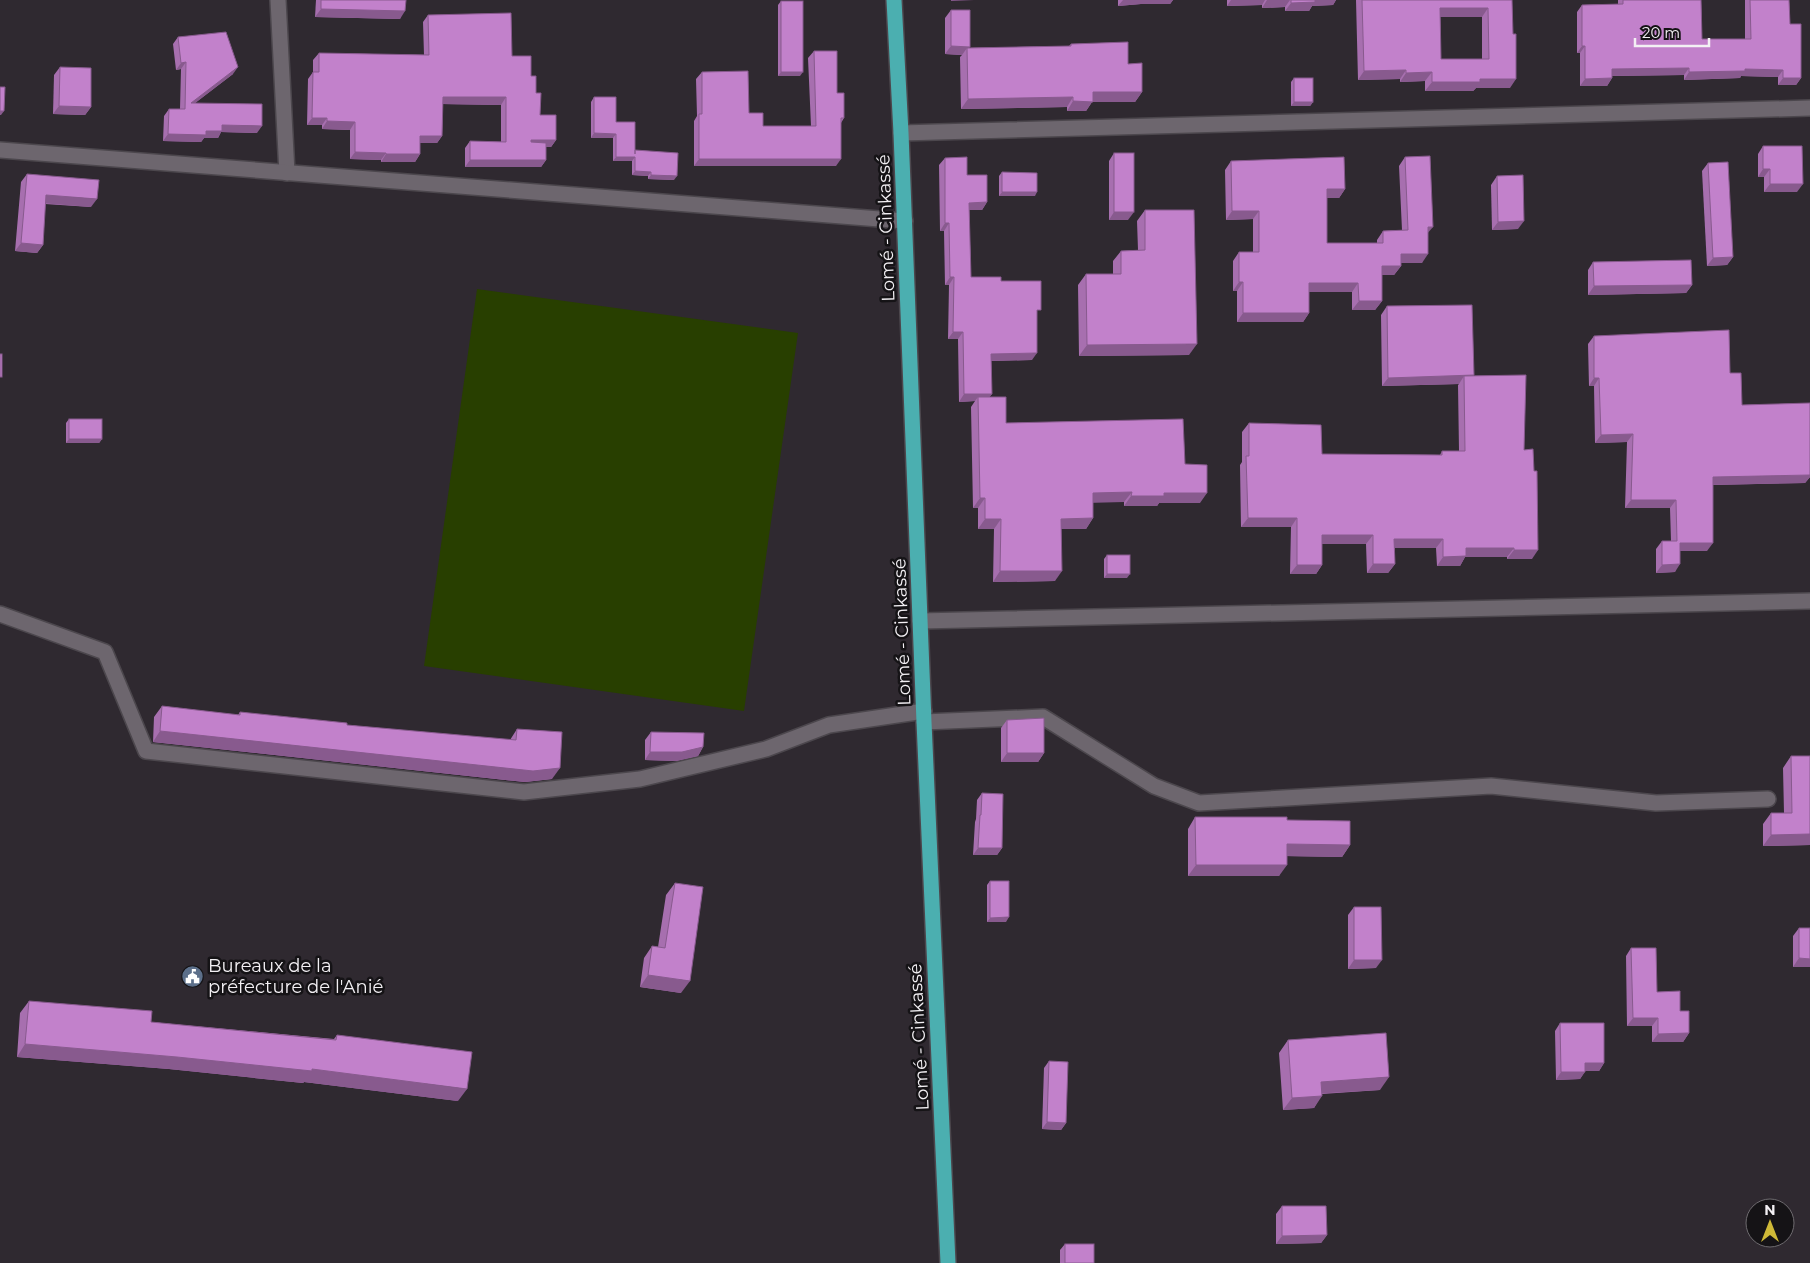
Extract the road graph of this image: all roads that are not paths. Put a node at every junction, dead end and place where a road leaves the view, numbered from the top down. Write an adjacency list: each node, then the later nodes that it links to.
1 (278, 0): 6 (street)
2 (894, 0): 4 (highway, Lomé - Cinkassé)
3 (1810, 108): 4 (street)
4 (901, 133): 7 (highway, Lomé - Cinkassé)
5 (0, 150): 6 (street)
6 (287, 173): 7 (street)
7 (905, 221): 10 (highway, Lomé - Cinkassé)
8 (1810, 601): 10 (street)
9 (0, 614): 11 (street)
10 (920, 621): 11 (highway, Lomé - Cinkassé)
11 (924, 717): 12 (street); 13 (highway, Lomé - Cinkassé)
12 (1768, 799)
13 (948, 1263)

